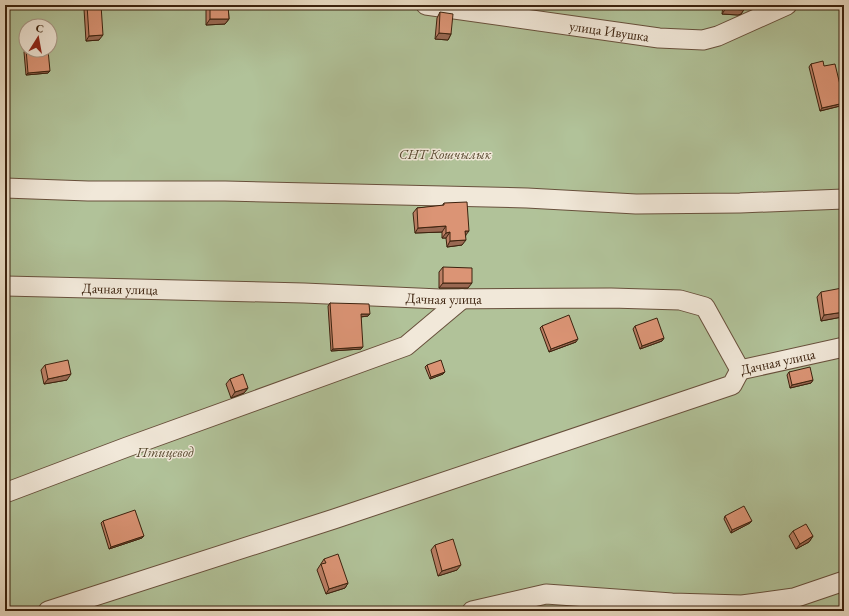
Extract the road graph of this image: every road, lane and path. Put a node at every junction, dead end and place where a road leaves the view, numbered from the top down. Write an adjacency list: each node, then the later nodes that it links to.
1 (426, 5): 2 (street, улица Ивушка)
2 (788, 5)
3 (5, 188): 4 (street)
4 (844, 199)
5 (5, 286): 6 (street, Дачная улица)
6 (462, 299): 8 (street, Дачная улица); 9 (street)
7 (844, 347): 8 (street, Дачная улица)
8 (740, 370): 11 (street)
9 (5, 493)
10 (844, 581): 12 (street)
11 (48, 611)
12 (472, 611)

